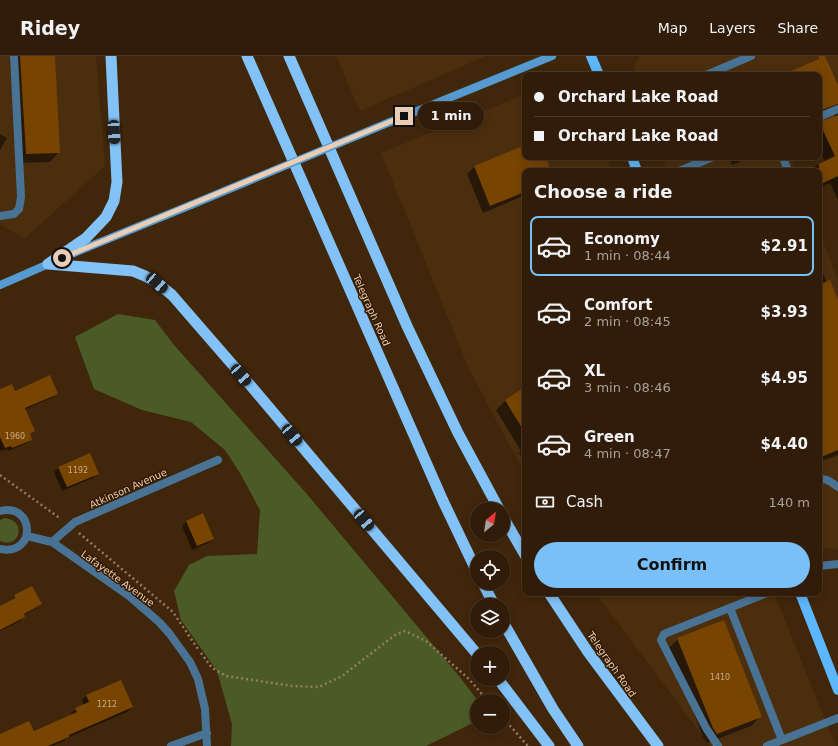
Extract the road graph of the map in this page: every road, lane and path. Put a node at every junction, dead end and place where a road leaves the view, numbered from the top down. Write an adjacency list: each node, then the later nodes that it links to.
1 (14, 56): 14 (street)
2 (111, 56): 15 (highway)
3 (247, 56): 29 (highway, Telegraph Road)
4 (289, 56): 21 (highway)
5 (552, 56): 15 (main road, bridge)
6 (591, 56): 8 (main road)
7 (751, 56): 9 (street)
8 (598, 72)
9 (713, 72)
10 (838, 109): 11 (street)
11 (822, 116)
12 (706, 160): 13 (street)
13 (686, 168)
14 (0, 216)
15 (48, 264): 16 (main road); 37 (highway)
16 (0, 285)
17 (218, 460): 23 (street, Atkinson Avenue)
18 (0, 475): 23 (path)
19 (822, 479): 20 (street)
20 (838, 487)
21 (495, 502)
22 (0, 510): 25 (street)
23 (70, 526): 26 (street, Atkinson Avenue); 40 (path)
24 (510, 529): 28 (highway)
25 (27, 536): 26 (street, Lafayette Avenue); 27 (street)
26 (52, 542): 43 (street, Lafayette Avenue)
27 (0, 549)
28 (522, 550)
29 (470, 557)
30 (838, 564): 31 (street)
31 (822, 566)
32 (550, 596): 50 (highway, Telegraph Road)
33 (760, 596): 35 (street)
34 (801, 596): 39 (main road)
35 (730, 608): 44 (street); 51 (street)
36 (510, 634): 49 (highway)
37 (470, 646)
38 (503, 686): 48 (highway)
39 (838, 690)
40 (482, 694)
41 (838, 718): 44 (street)
42 (510, 726): 47 (path)
43 (207, 732): 45 (street); 46 (street, Lafayette Avenue)
44 (782, 740): 52 (street)
45 (171, 746)
46 (207, 746)
47 (528, 746)
48 (549, 746)
49 (578, 746)
50 (658, 746)
51 (718, 746)
52 (767, 746)

